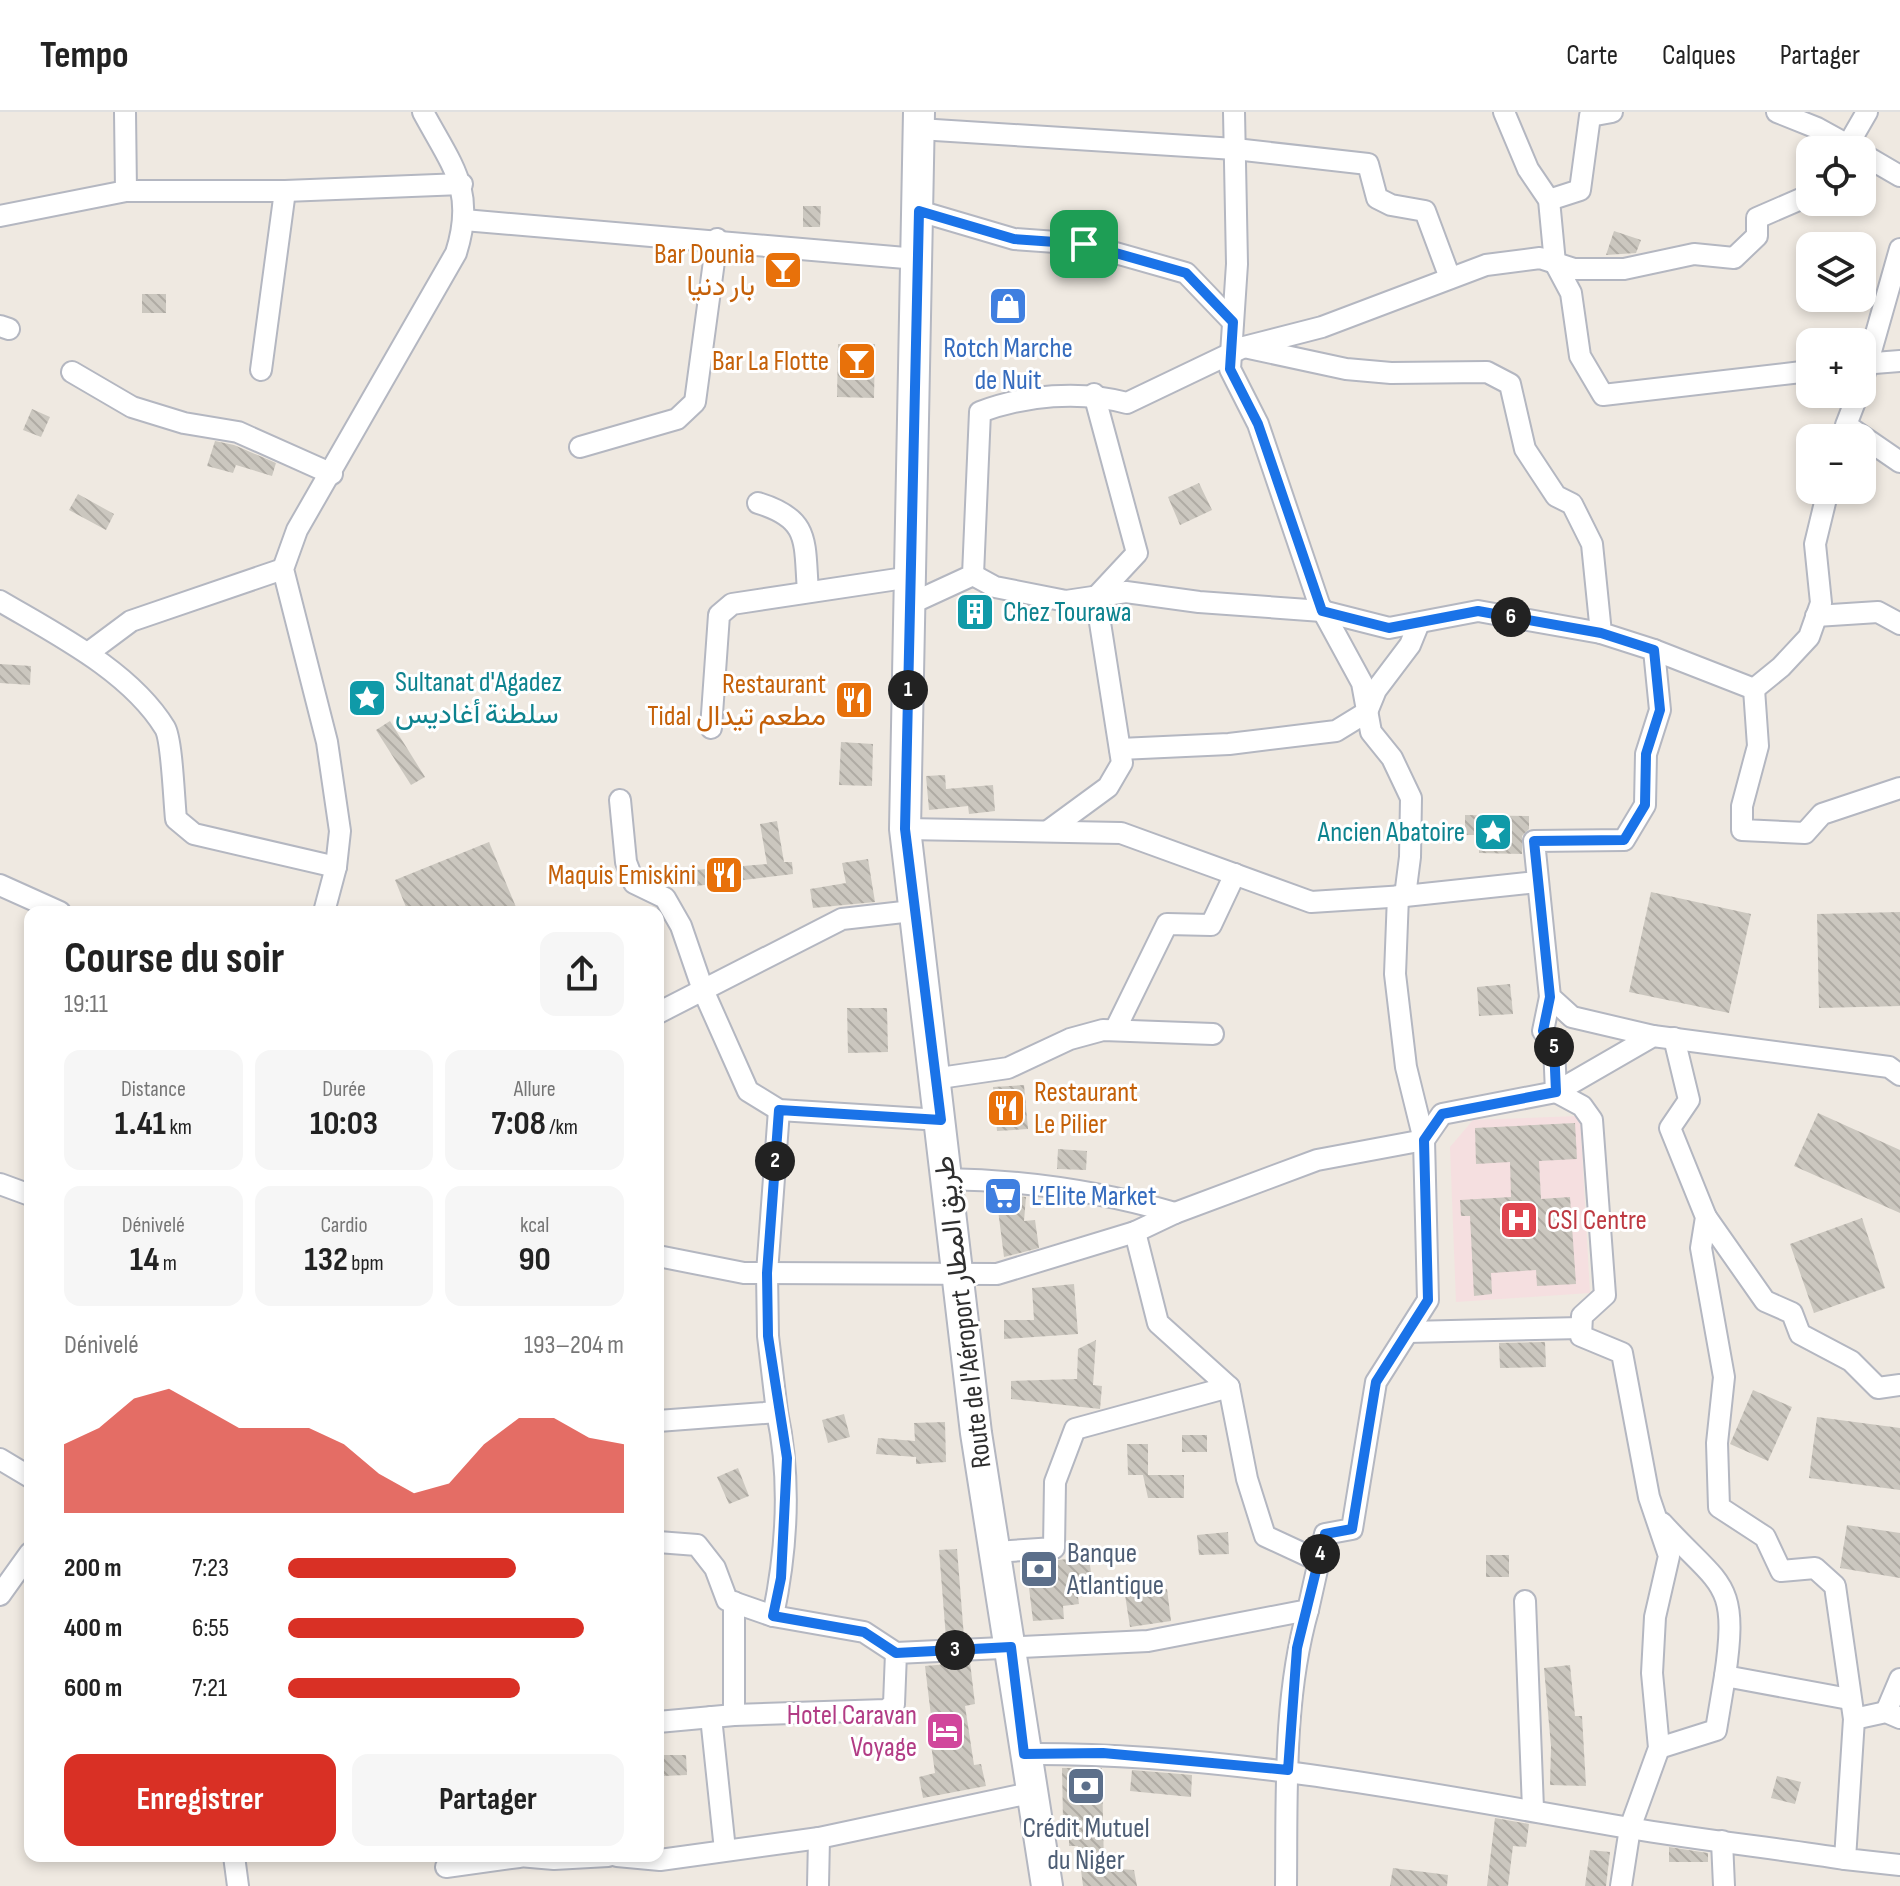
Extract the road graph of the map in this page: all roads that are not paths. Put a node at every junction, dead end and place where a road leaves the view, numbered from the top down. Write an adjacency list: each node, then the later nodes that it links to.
1 (125, 112): 15 (street)
2 (423, 112): 14 (street)
3 (1234, 112): 11 (street)
4 (1504, 112): 17 (street)
5 (1612, 112): 17 (street)
6 (1777, 112): 9 (street)
7 (1867, 112): 10 (street)
8 (919, 121): 11 (street); 19 (main road, Route de l'Aéroport طريق المطار)
9 (1826, 136)
10 (1858, 136)
11 (1235, 149): 26 (street); 27 (street)
12 (1876, 162): 13 (street)
13 (1900, 176)
14 (462, 184): 16 (street); 21 (street)
15 (126, 191): 16 (street); 20 (street)
16 (285, 191): 32 (street)
17 (1549, 200): 25 (street)
18 (1796, 201): 25 (street)
19 (919, 211): 24 (main road, Route de l'Aéroport طريق المطار); 27 (street)
20 (0, 216)
21 (464, 220): 22 (street); 39 (street)
22 (717, 239): 24 (street); 36 (street)
23 (1900, 249): 28 (street)
24 (917, 259): 44 (main road, Route de l'Aéroport طريق المطار)
25 (1555, 263): 26 (street); 34 (street)
26 (1450, 278): 29 (street)
27 (1233, 322): 29 (street)
28 (1876, 330)
29 (1238, 352): 35 (street); 48 (street); 52 (street)
30 (1900, 361): 31 (street)
31 (1876, 367)
32 (261, 370)
33 (72, 372): 39 (street)
34 (1796, 373)
35 (1094, 394): 43 (street); 46 (street)
36 (580, 447)
37 (1876, 449): 38 (street)
38 (1900, 462)
39 (332, 474): 42 (street)
40 (758, 503): 45 (street)
41 (1825, 504): 49 (street)
42 (283, 569): 54 (street); 63 (street)
43 (973, 575): 44 (street); 46 (street)
44 (911, 590): 45 (street); 61 (main road, Route de l'Aéroport طريق المطار)
45 (808, 591): 57 (street)
46 (1096, 597): 48 (street); 58 (street)
47 (0, 601): 54 (street)
48 (1322, 611): 50 (street); 56 (street)
49 (1816, 616): 51 (street); 55 (street)
50 (1419, 623): 52 (street); 56 (street)
51 (1900, 624)
52 (1601, 633): 53 (street)
53 (1654, 650): 55 (street); 65 (street)
54 (88, 653): 63 (street)
55 (1754, 689): 59 (street)
56 (1367, 712): 58 (street); 67 (street)
57 (711, 728)
58 (1120, 749): 62 (street)
59 (1900, 788)
60 (620, 800): 71 (street)
61 (905, 829): 62 (street); 70 (main road, Route de l'Aéroport طريق المطار)
62 (1048, 831): 64 (street)
63 (336, 867): 69 (street)
64 (1235, 874): 67 (street); 74 (street)
65 (1537, 882): 67 (street); 72 (street)
66 (0, 885): 68 (street)
67 (1401, 896): 82 (street)
68 (47, 906)
69 (326, 906)
70 (912, 911): 71 (street); 78 (main road, Route de l'Aéroport طريق المطار)
71 (703, 990): 73 (street); 80 (street)
72 (1550, 997): 76 (street); 79 (street)
73 (664, 1010)
74 (1115, 1030): 75 (street); 78 (street)
75 (1213, 1034)
76 (1663, 1037): 77 (street); 79 (street); 87 (street)
77 (1900, 1075)
78 (933, 1079): 81 (main road, Route de l'Aéroport طريق المطار)
79 (1556, 1092): 82 (street); 92 (street)
80 (779, 1110): 81 (street); 90 (street)
81 (941, 1120): 83 (main road, Route de l'Aéroport طريق المطار)
82 (1424, 1140): 86 (street); 93 (street)
83 (945, 1179): 86 (street); 91 (main road, Route de l'Aéroport طريق المطار)
84 (0, 1184): 85 (street)
85 (24, 1193)
86 (1175, 1213): 88 (street)
87 (1706, 1217): 94 (street); 114 (street)
88 (1135, 1232): 91 (street); 95 (street)
89 (664, 1257): 90 (street)
90 (767, 1273): 91 (street); 96 (street)
91 (960, 1275): 102 (main road, Route de l'Aéroport طريق المطار)
92 (1581, 1328): 93 (street); 100 (street)
93 (1408, 1332): 104 (street)
94 (1900, 1385)
95 (1229, 1387): 102 (street); 104 (street)
96 (777, 1412): 97 (street); 109 (street)
97 (664, 1421)
98 (0, 1459): 99 (street)
99 (24, 1473)
100 (1655, 1516): 112 (street); 120 (street)
101 (664, 1542): 107 (street)
102 (995, 1552): 110 (main road, Route de l'Aéroport طريق المطار)
103 (24, 1561): 105 (street)
104 (1319, 1561): 108 (street)
105 (0, 1595)
106 (1525, 1601): 124 (street)
107 (734, 1602): 109 (street); 115 (street)
108 (1308, 1610): 110 (street); 122 (street)
109 (773, 1616): 111 (street)
110 (1011, 1647): 111 (street); 121 (main road, Route de l'Aéroport طريق المطار)
111 (896, 1653): 115 (street)
112 (1725, 1676): 114 (street); 120 (street)
113 (1900, 1679): 116 (street)
114 (1849, 1699): 118 (street)
115 (734, 1715): 117 (street)
116 (1893, 1715): 118 (street)
117 (711, 1717): 119 (street); 128 (street)
118 (1854, 1719): 130 (street)
119 (664, 1721)
120 (1659, 1748): 125 (street)
121 (1024, 1754): 122 (street); 123 (main road, Route de l'Aéroport طريق المطار)
122 (1288, 1770): 124 (street); 138 (street)
123 (1030, 1793): 126 (street); 137 (main road, Route de l'Aéroport طريق المطار)
124 (1533, 1809): 125 (street)
125 (1630, 1828): 127 (street); 139 (street)
126 (819, 1838): 128 (street); 136 (street)
127 (1722, 1841): 130 (street); 140 (street)
128 (725, 1850): 129 (street)
129 (664, 1859)
130 (1845, 1859): 133 (street)
131 (235, 1862): 135 (street)
132 (482, 1862): 134 (street)
133 (1900, 1865)
134 (446, 1867)
135 (238, 1886)
136 (818, 1886)
137 (1047, 1886)
138 (1286, 1886)
139 (1621, 1886)
140 (1724, 1886)

